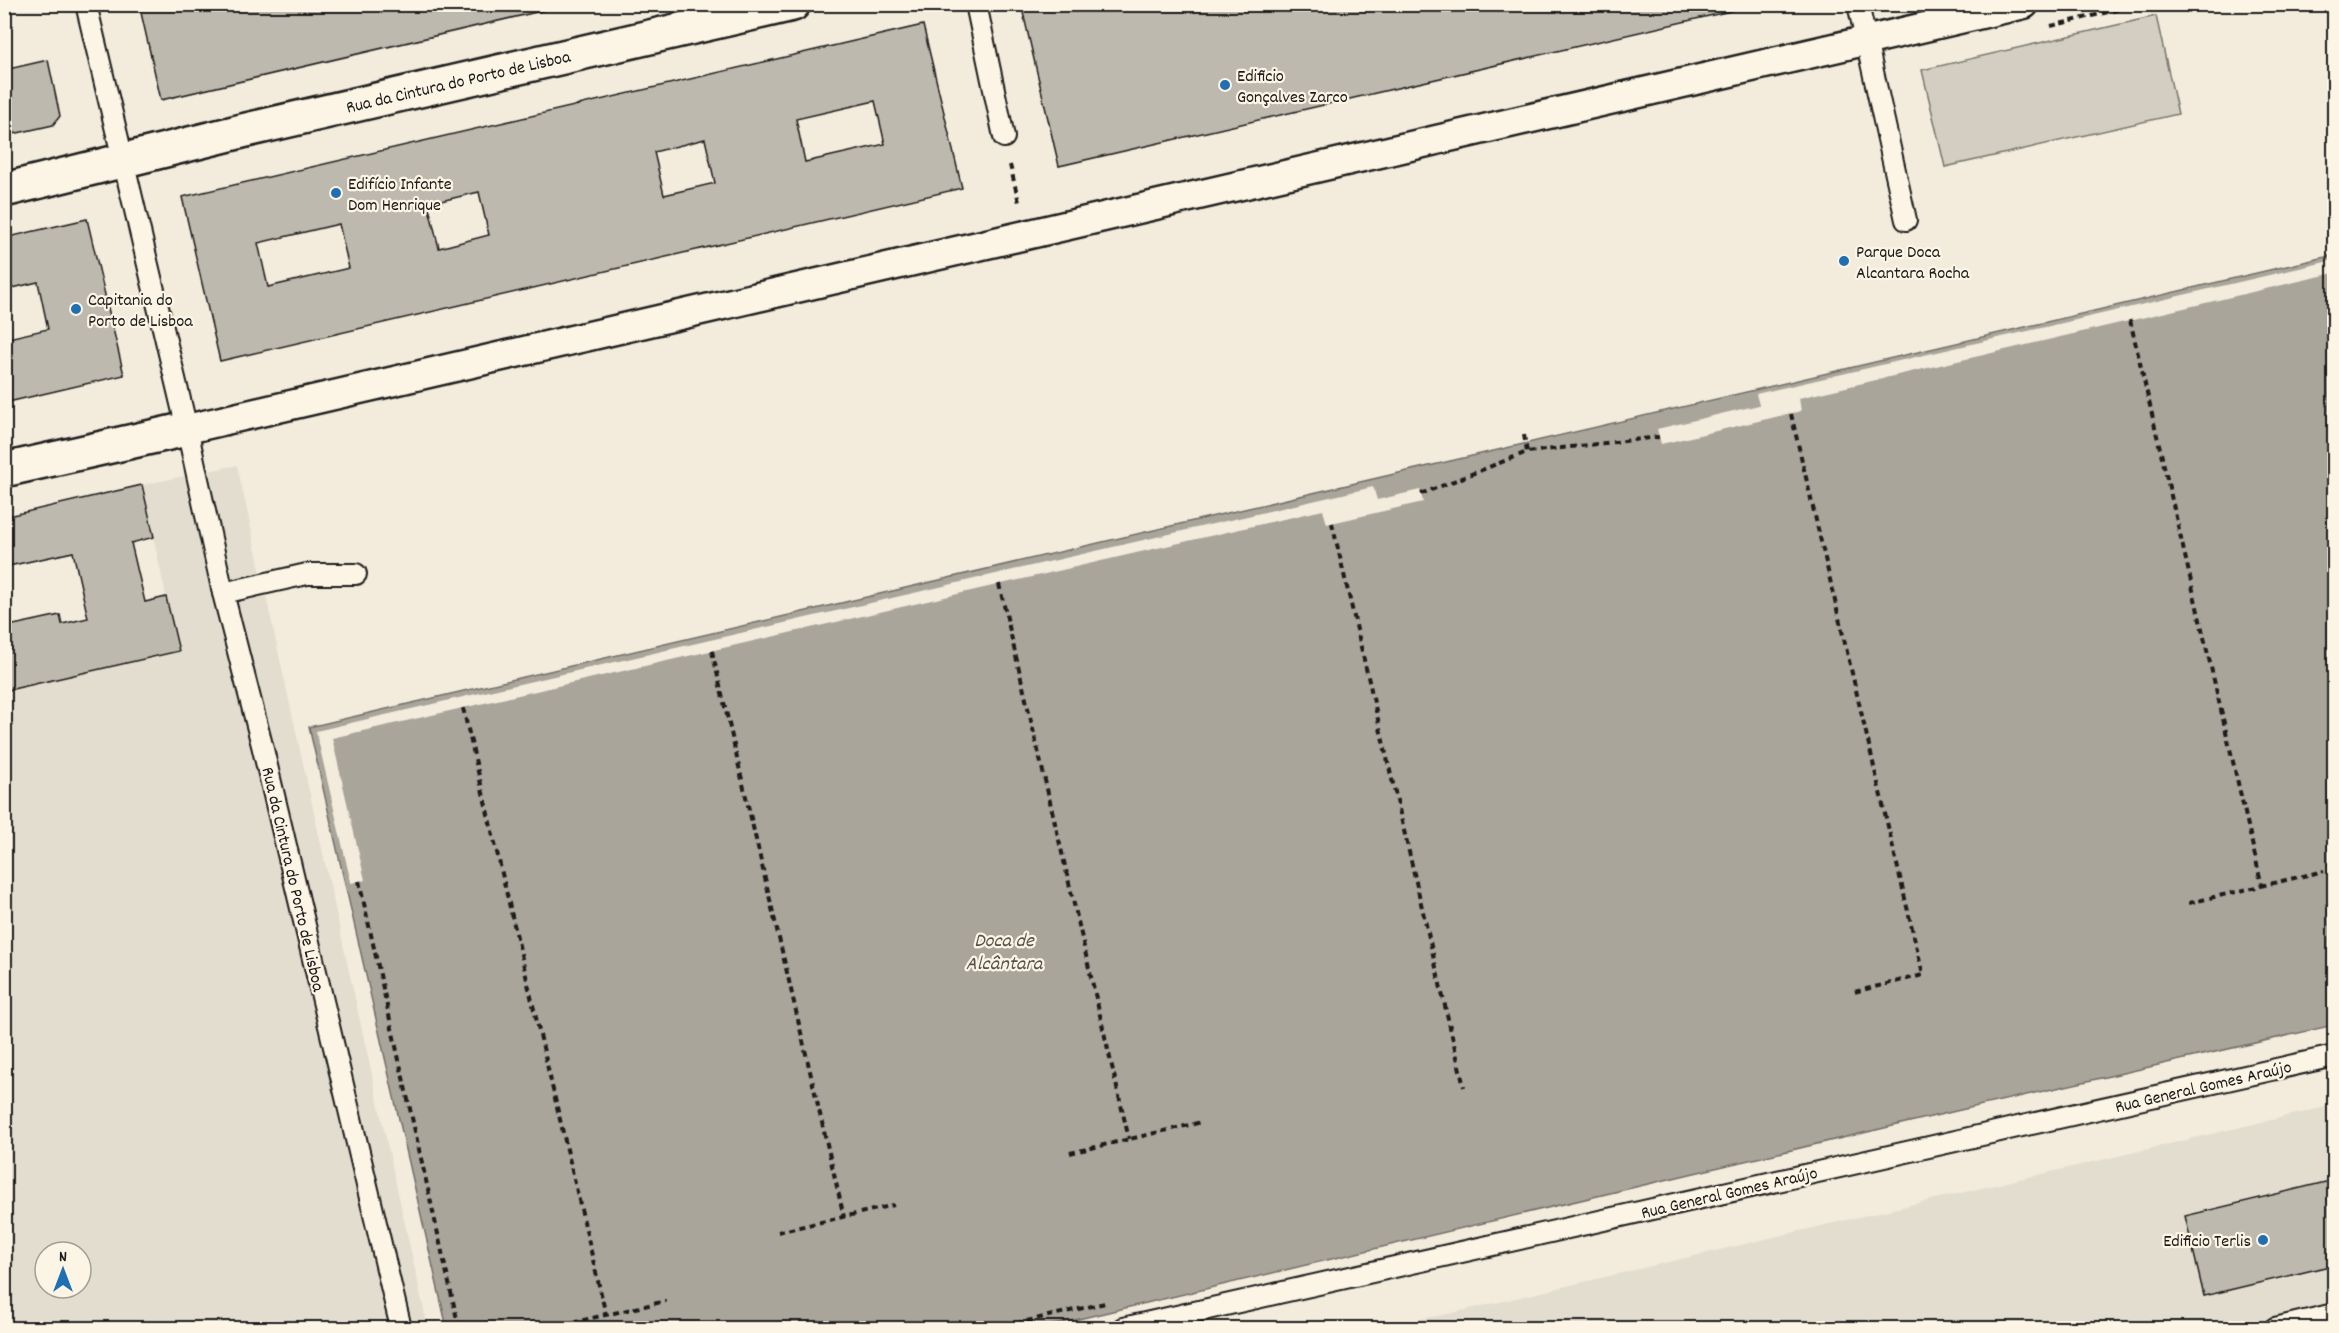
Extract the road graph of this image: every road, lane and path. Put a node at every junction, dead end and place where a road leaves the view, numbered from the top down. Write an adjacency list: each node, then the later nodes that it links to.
1 (86, 4): 8 (lane, Rua da Cintura do Porto de Lisboa)
2 (793, 4): 8 (street, Rua da Cintura do Porto de Lisboa)
3 (976, 4): 7 (lane)
4 (1858, 4): 6 (lane)
5 (2024, 4): 6 (street)
6 (1866, 41): 10 (lane); 11 (street)
7 (1004, 137): 11 (path)
8 (124, 161): 9 (street, Rua da Cintura do Porto de Lisboa); 16 (lane, Rua da Cintura do Porto de Lisboa)
9 (4, 190)
10 (1906, 220)
11 (1027, 235): 16 (street)
12 (2130, 320): 28 (path)
13 (1791, 414): 30 (path)
14 (1524, 435): 17 (path)
15 (1659, 437): 17 (path)
16 (190, 443): 18 (street); 23 (lane, Rua da Cintura do Porto de Lisboa)
17 (1527, 452): 19 (path)
18 (4, 470)
19 (1421, 494)
20 (1332, 523): 32 (path)
21 (356, 573): 23 (lane)
22 (999, 584): 34 (path)
23 (223, 594): 43 (lane, Rua da Cintura do Porto de Lisboa)
24 (712, 651): 37 (path)
25 (463, 708): 41 (path)
26 (2324, 871): 28 (path)
27 (359, 881): 44 (path)
28 (2262, 886): 29 (path)
29 (2189, 903)
30 (1854, 992)
31 (2334, 1056): 45 (lane, Rua General Gomes Araújo)
32 (1464, 1087)
33 (1202, 1122): 34 (path)
34 (1128, 1139): 35 (path)
35 (1070, 1153)
36 (894, 1205): 37 (path)
37 (844, 1217): 38 (path)
38 (778, 1232)
39 (666, 1301): 41 (path)
40 (2334, 1314): 46 (lane)
41 (606, 1315): 42 (path)
42 (562, 1325)
43 (401, 1329)
44 (459, 1329)
45 (1123, 1329)
46 (2275, 1329)

